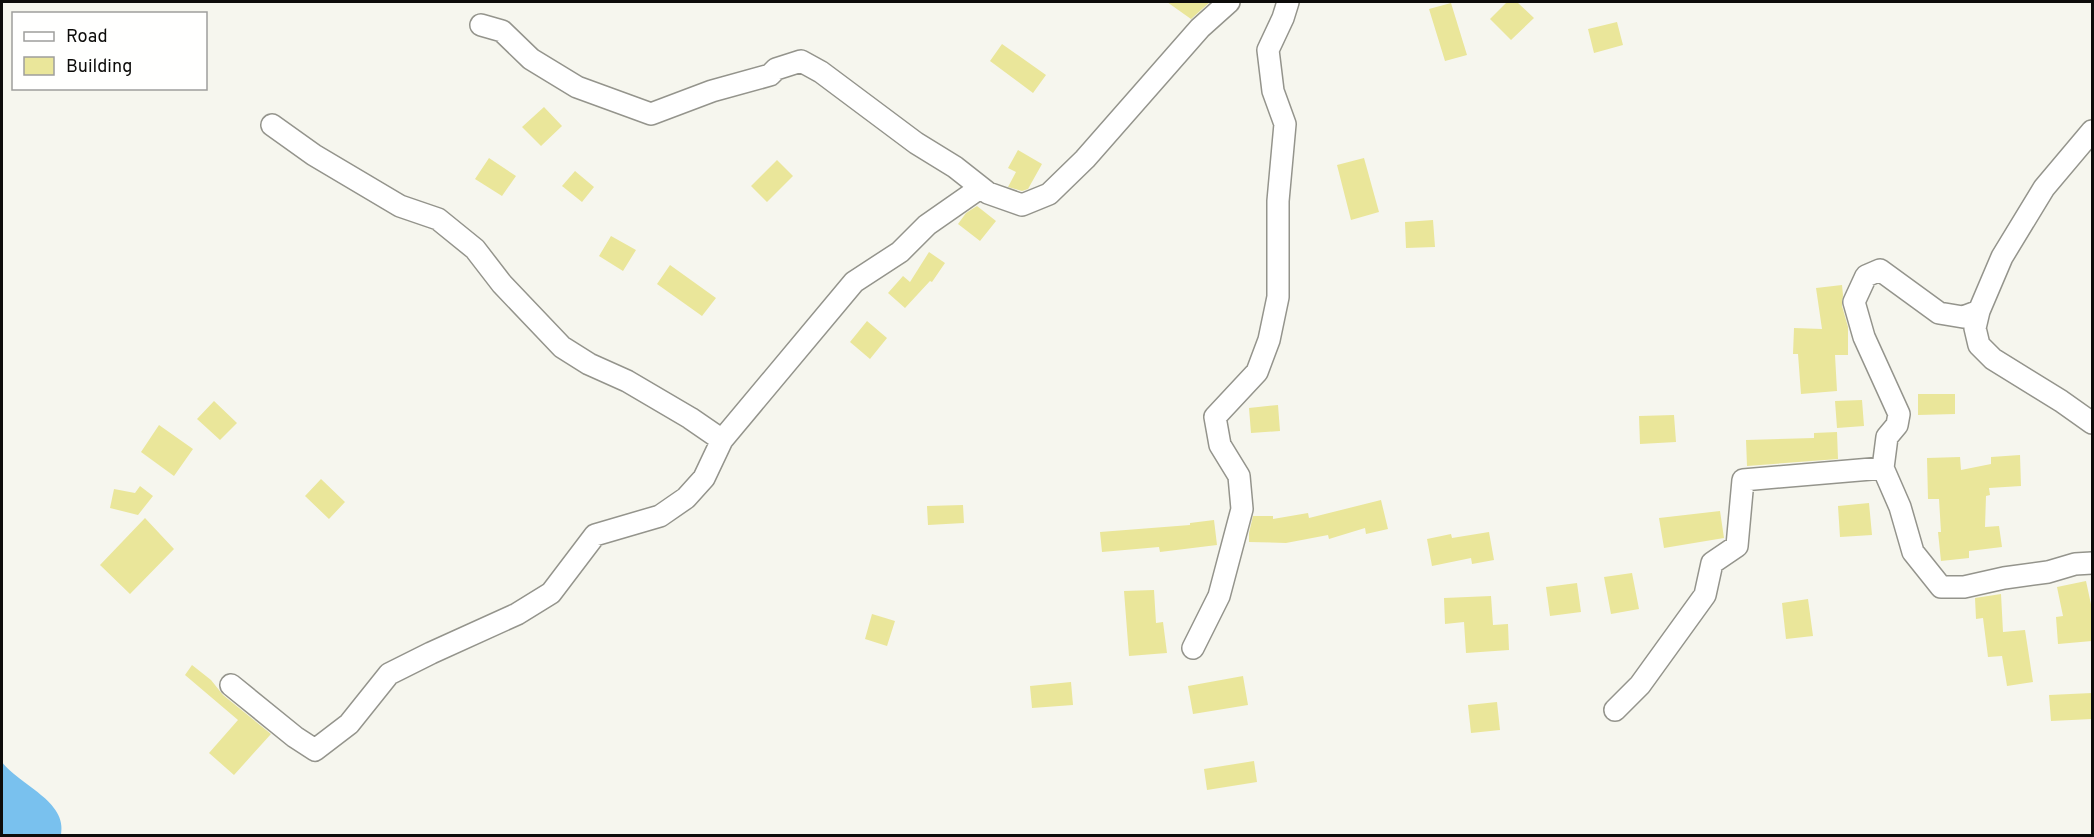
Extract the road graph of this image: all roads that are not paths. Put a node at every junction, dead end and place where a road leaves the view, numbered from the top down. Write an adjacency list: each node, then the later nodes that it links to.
1 (1229, 2): 6 (street)
2 (1288, 2): 12 (street)
3 (481, 25): 6 (street)
4 (272, 125): 9 (street)
5 (2092, 131): 7 (street)
6 (980, 188): 9 (street)
7 (1979, 311): 8 (street); 10 (street)
8 (2092, 423)
9 (722, 440): 13 (street)
10 (1883, 468): 11 (street); 14 (street)
11 (2092, 563)
12 (1193, 648)
13 (231, 685)
14 (1615, 710)

